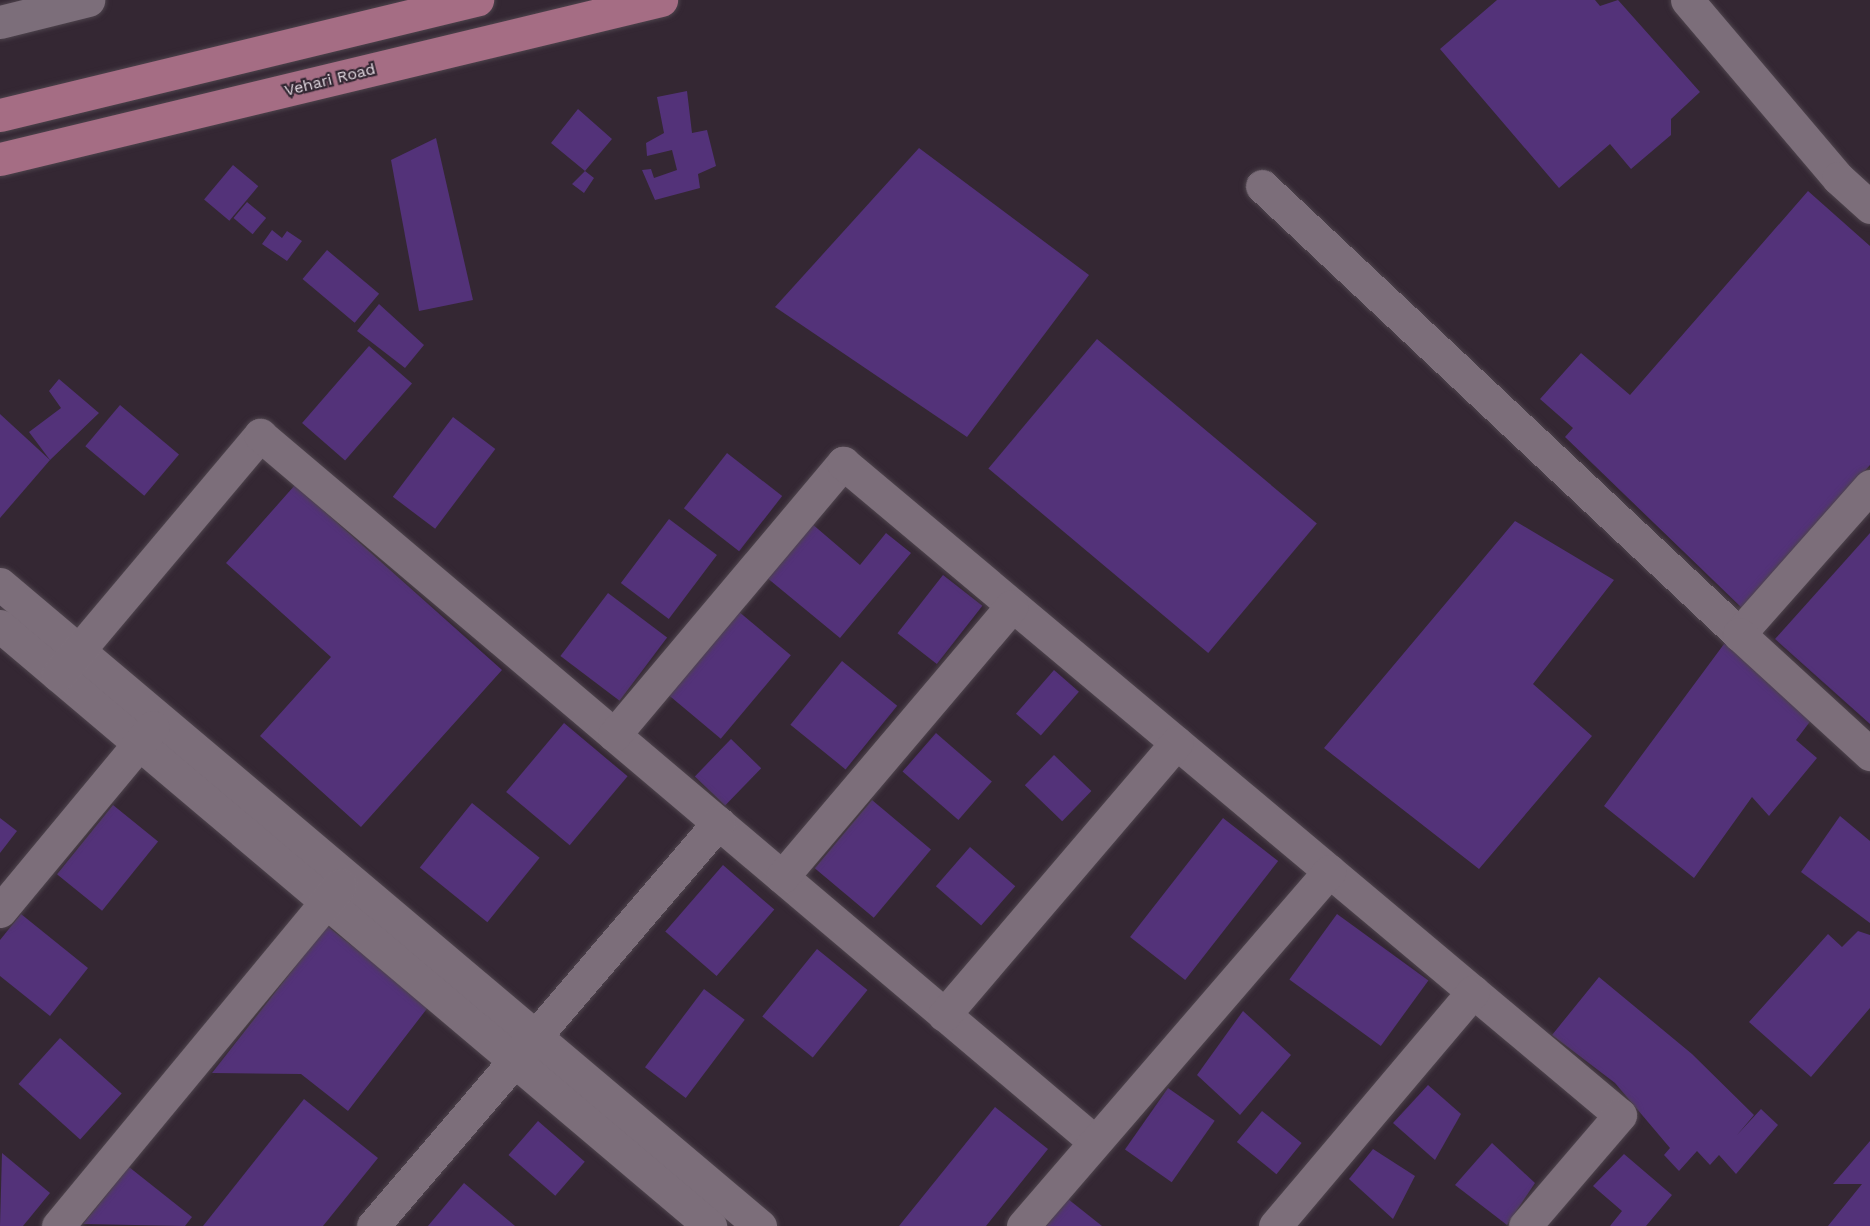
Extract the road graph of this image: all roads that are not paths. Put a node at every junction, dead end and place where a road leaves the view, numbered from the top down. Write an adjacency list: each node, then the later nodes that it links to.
1 (88, 0): 5 (street)
2 (477, 0): 6 (main road)
3 (660, 0): 7 (main road, Vehari Road)
4 (1687, 0): 9 (street)
5 (0, 22)
6 (0, 115)
7 (0, 159)
8 (1262, 186): 14 (street)
9 (1870, 207)
10 (1870, 486): 14 (street)
11 (0, 584): 15 (street)
12 (1012, 606): 18 (street); 20 (street); 25 (street)
13 (0, 626): 16 (street)
14 (1739, 634): 21 (street)
15 (78, 650): 16 (street); 17 (street); 18 (street)
16 (58, 675): 19 (street)
17 (160, 719): 19 (street); 24 (street)
18 (614, 735): 22 (street)
19 (139, 743): 26 (street); 27 (street)
20 (1176, 743): 23 (street); 29 (street)
21 (1870, 754)
22 (718, 823): 25 (street); 30 (street)
23 (1329, 871): 28 (street); 32 (street)
24 (346, 877): 26 (street); 30 (street)
25 (782, 877): 29 (street)
26 (327, 902): 31 (street); 34 (street)
27 (0, 911)
28 (1473, 992): 38 (street); 39 (street)
29 (944, 1015): 32 (street)
30 (534, 1035): 31 (street); 33 (street)
31 (513, 1059): 35 (street); 36 (street)
32 (1095, 1142): 37 (street)
33 (748, 1222)
34 (58, 1226)
35 (374, 1226)
36 (710, 1226)
37 (1023, 1226)
38 (1275, 1226)
39 (1525, 1226)

